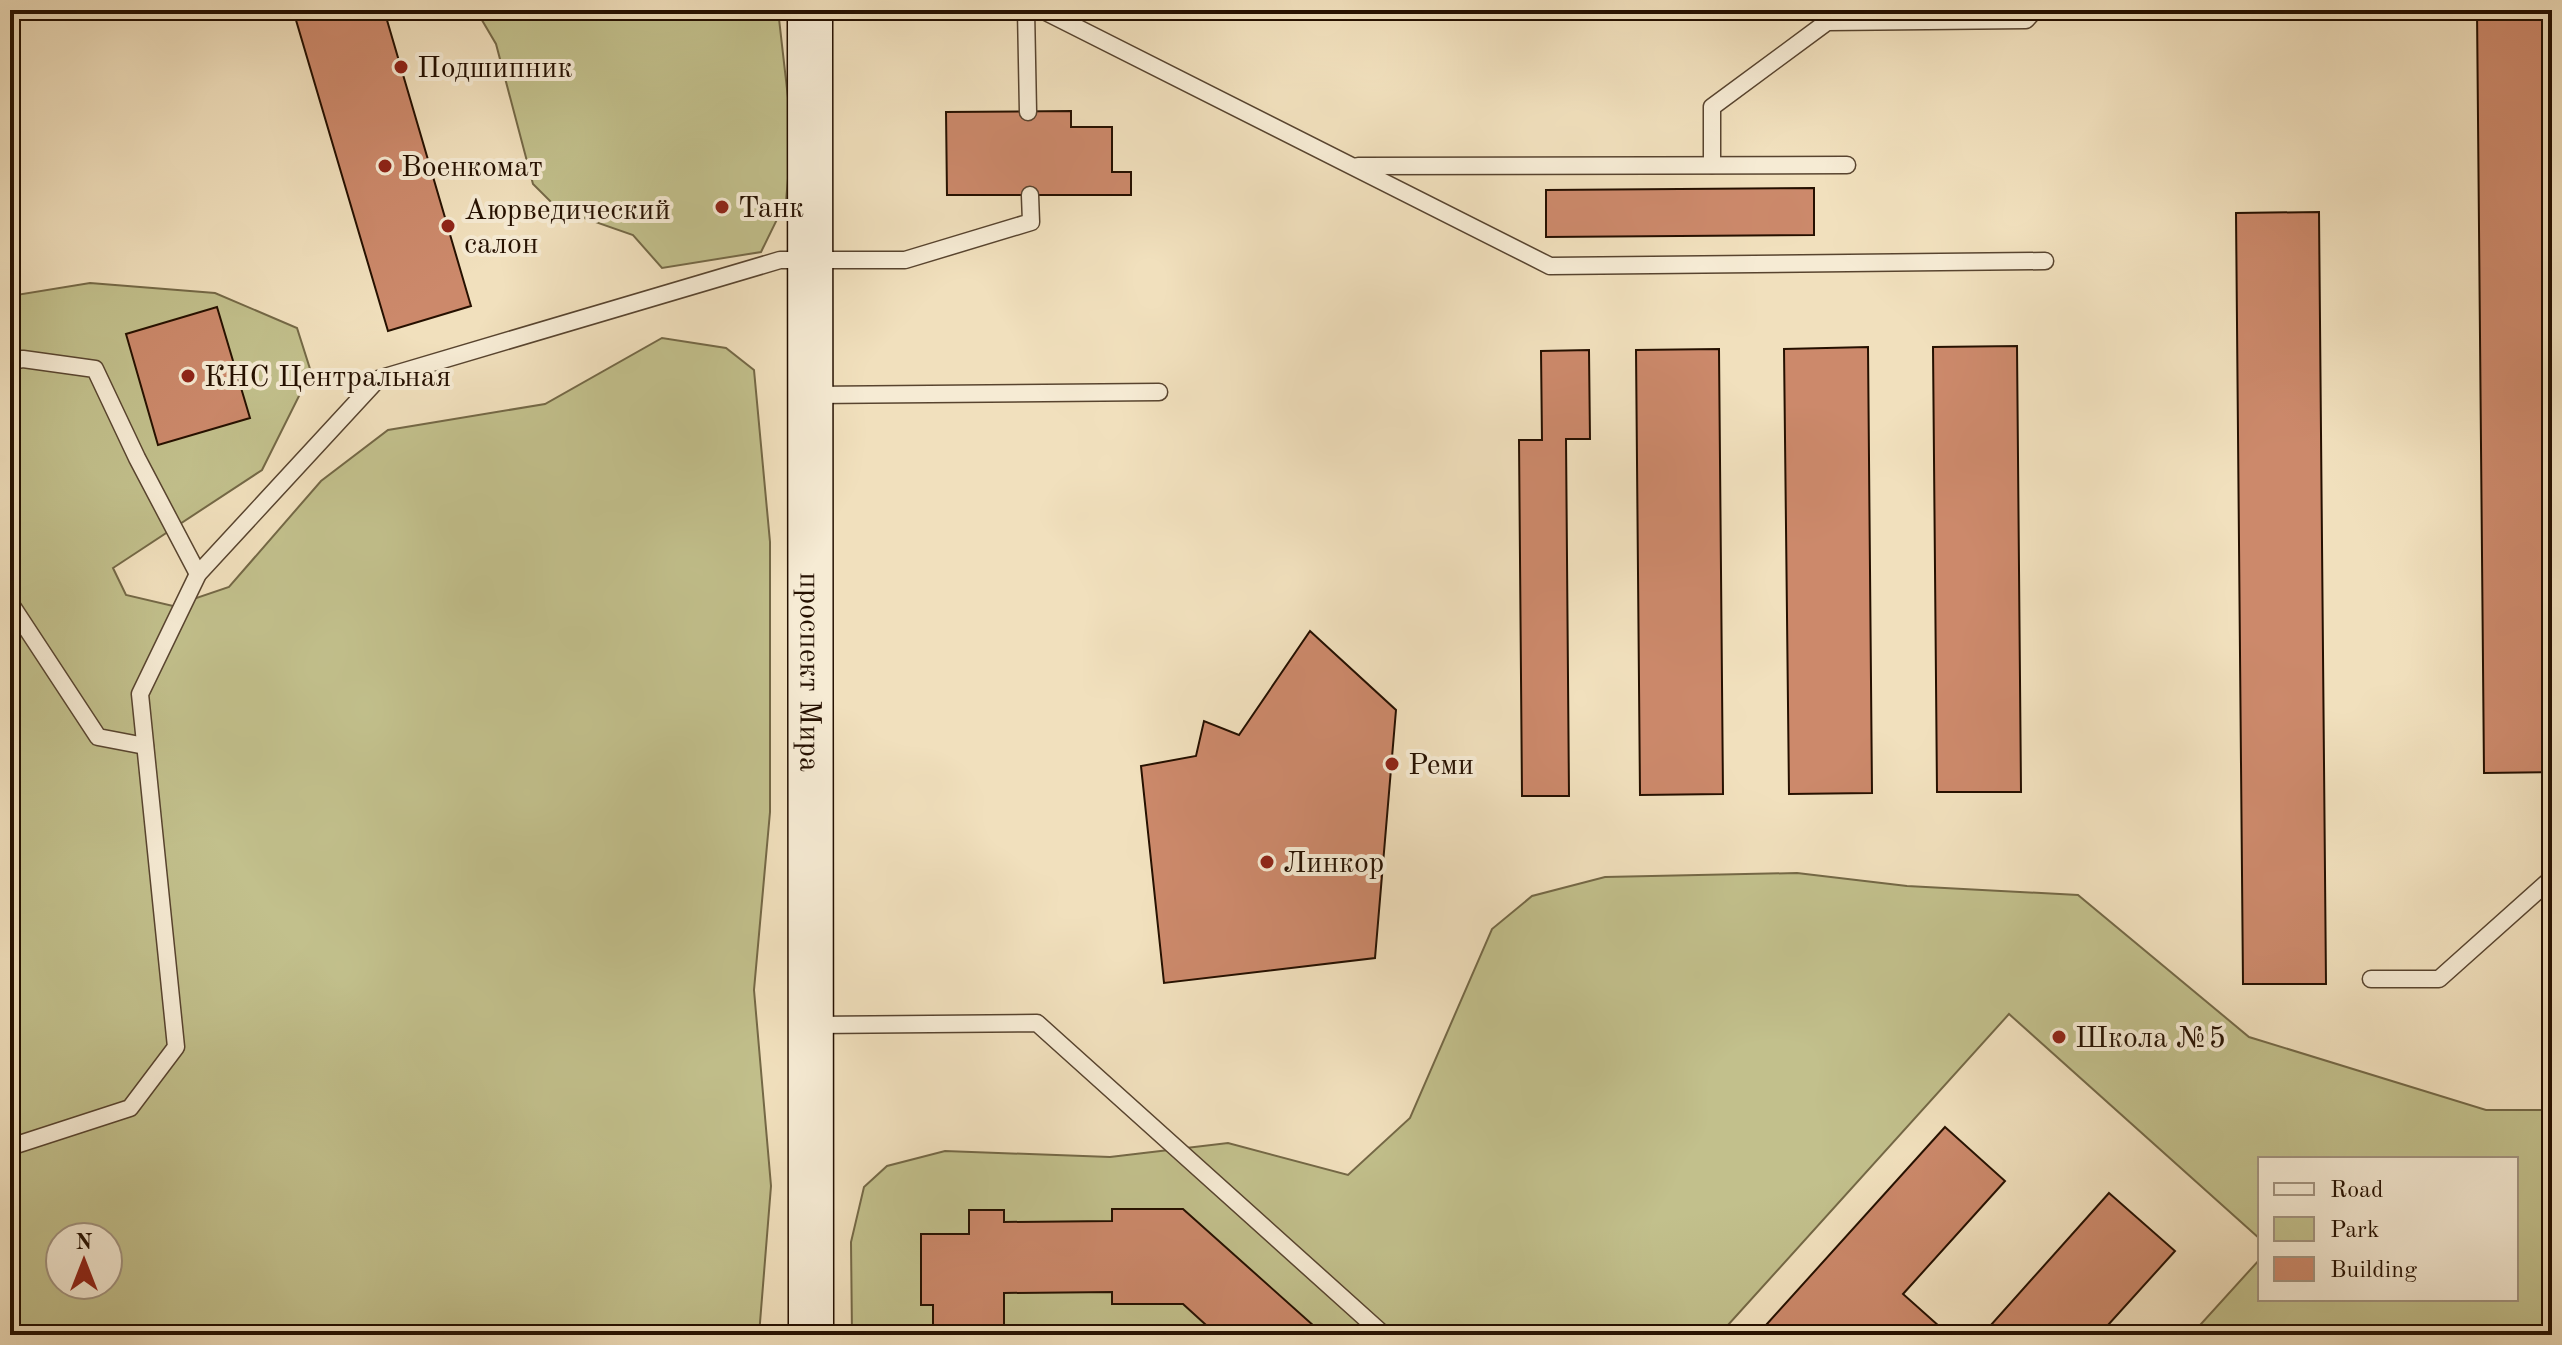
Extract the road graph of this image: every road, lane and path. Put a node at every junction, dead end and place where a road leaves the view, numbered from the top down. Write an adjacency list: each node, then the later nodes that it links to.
1 (810, 10): 10 (street, проспект Мира)
2 (1026, 10): 5 (lane)
3 (1042, 10): 8 (lane)
4 (2035, 10): 6 (lane)
5 (1028, 112)
6 (1712, 165): 7 (lane); 8 (lane)
7 (1847, 165)
8 (1352, 166): 11 (lane)
9 (1030, 195): 10 (lane)
10 (810, 260): 14 (street, проспект Мира); 15 (lane)
11 (2045, 261)
12 (10, 361): 15 (lane)
13 (1159, 392): 14 (lane)
14 (810, 395): 20 (street, проспект Мира)
15 (198, 574): 17 (lane)
16 (10, 603): 17 (lane)
17 (145, 746): 21 (lane)
18 (2552, 878): 19 (lane)
19 (2371, 979)
20 (811, 1025): 22 (street, проспект Мира); 23 (lane)
21 (10, 1147)
22 (811, 1335)
23 (1384, 1335)

